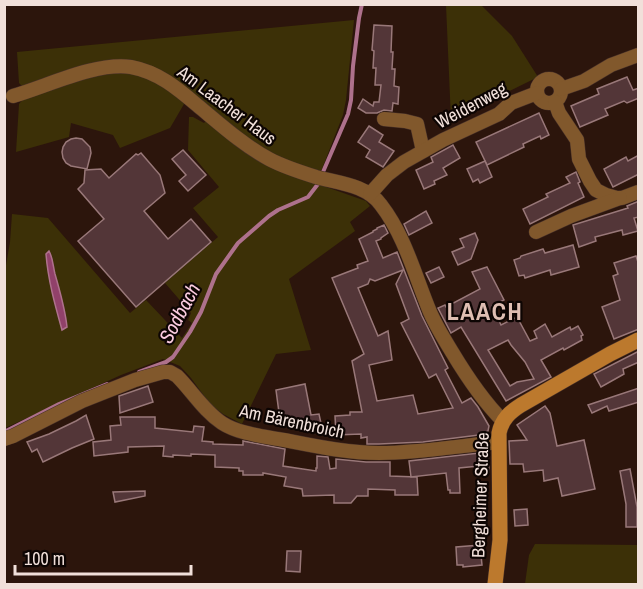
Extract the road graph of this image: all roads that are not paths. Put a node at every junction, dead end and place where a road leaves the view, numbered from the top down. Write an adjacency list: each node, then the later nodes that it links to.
1 (639, 55): 3 (street, Weidenweg)
2 (537, 93): 3 (street, Weidenweg); 3 (street, Weidenweg); 6 (street, Weidenweg)
3 (558, 95): 9 (street)
4 (13, 96): 8 (street, Am Laacher Haus)
5 (384, 119): 6 (street, Weidenweg)
6 (423, 151): 8 (street, Weidenweg)
7 (639, 192): 9 (street)
8 (370, 194): 12 (street)
9 (622, 198): 10 (street)
10 (536, 232)
11 (639, 340): 12 (street, Bergheimer Straße)
12 (503, 421): 14 (street, Bergheimer Straße)
13 (4, 439): 14 (street, Am Bärenbroich)
14 (499, 442): 15 (street, Bergheimer Straße)
15 (495, 585)

